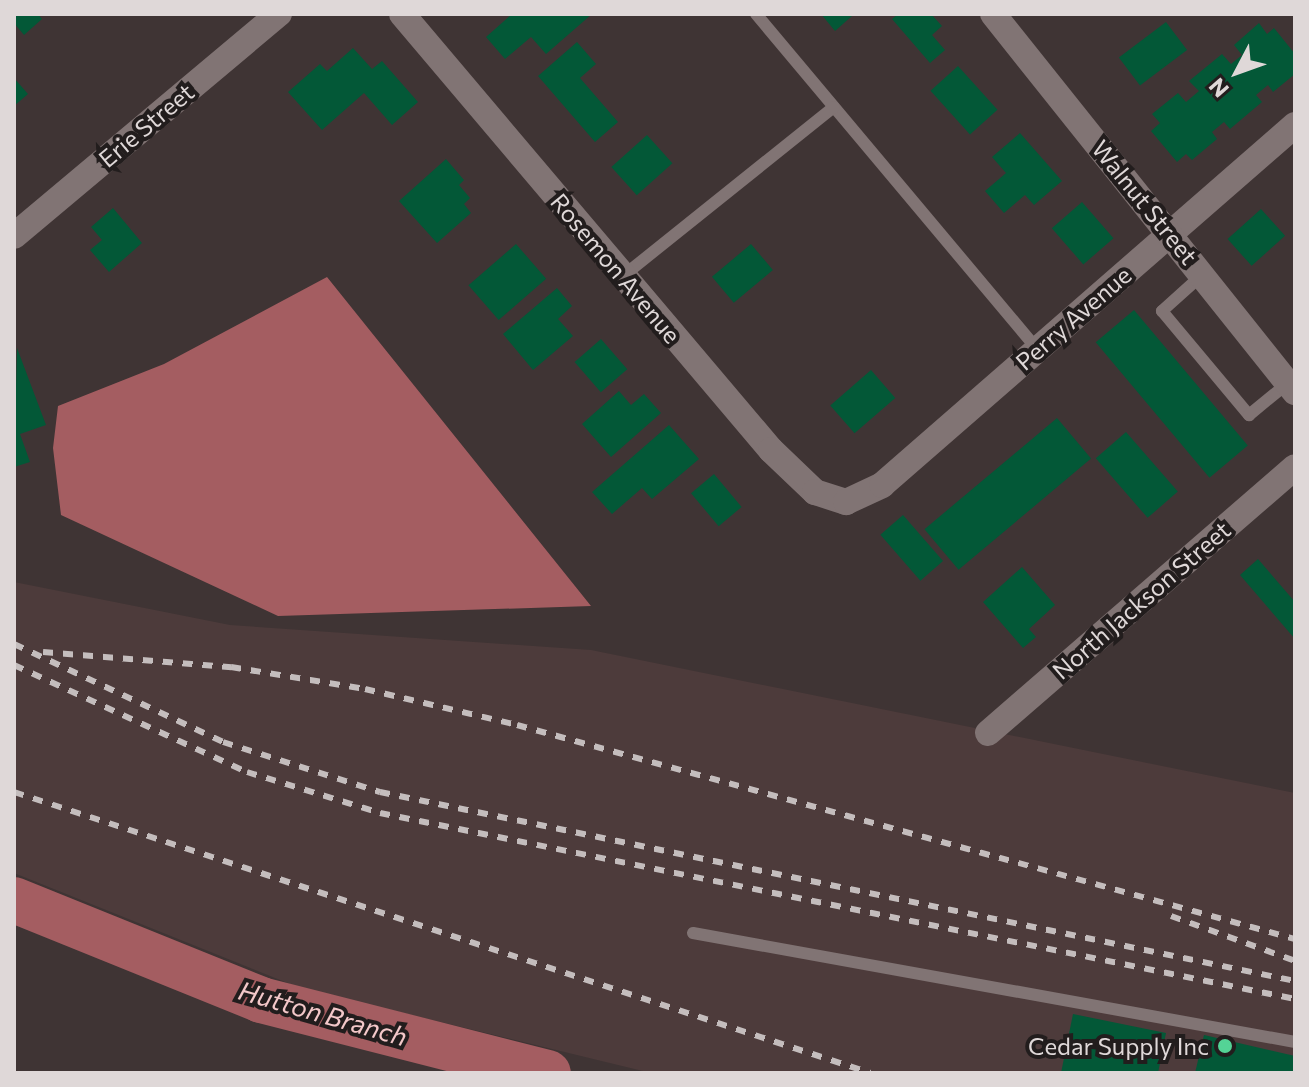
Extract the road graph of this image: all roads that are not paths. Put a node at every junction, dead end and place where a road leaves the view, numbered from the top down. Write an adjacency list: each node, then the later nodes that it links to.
1 (279, 14): 8 (street, Erie Street)
2 (402, 14): 10 (street, Rosemon Avenue)
3 (756, 14): 5 (lane)
4 (993, 14): 7 (street, Walnut Street)
5 (834, 107): 10 (lane); 11 (lane)
6 (1295, 125): 7 (street, Perry Avenue)
7 (1172, 233): 9 (street, Walnut Street); 11 (street, Perry Avenue)
8 (14, 236)
9 (1204, 274): 12 (street, Walnut Street); 12 (lane)
10 (623, 276): 14 (street, Rosemon Avenue)
11 (1037, 349): 14 (street, Perry Avenue)
12 (1292, 387)
13 (1295, 467): 15 (street, North Jackson Street)
14 (846, 502)
15 (988, 733)
16 (693, 933): 17 (lane)
17 (1295, 1042)

